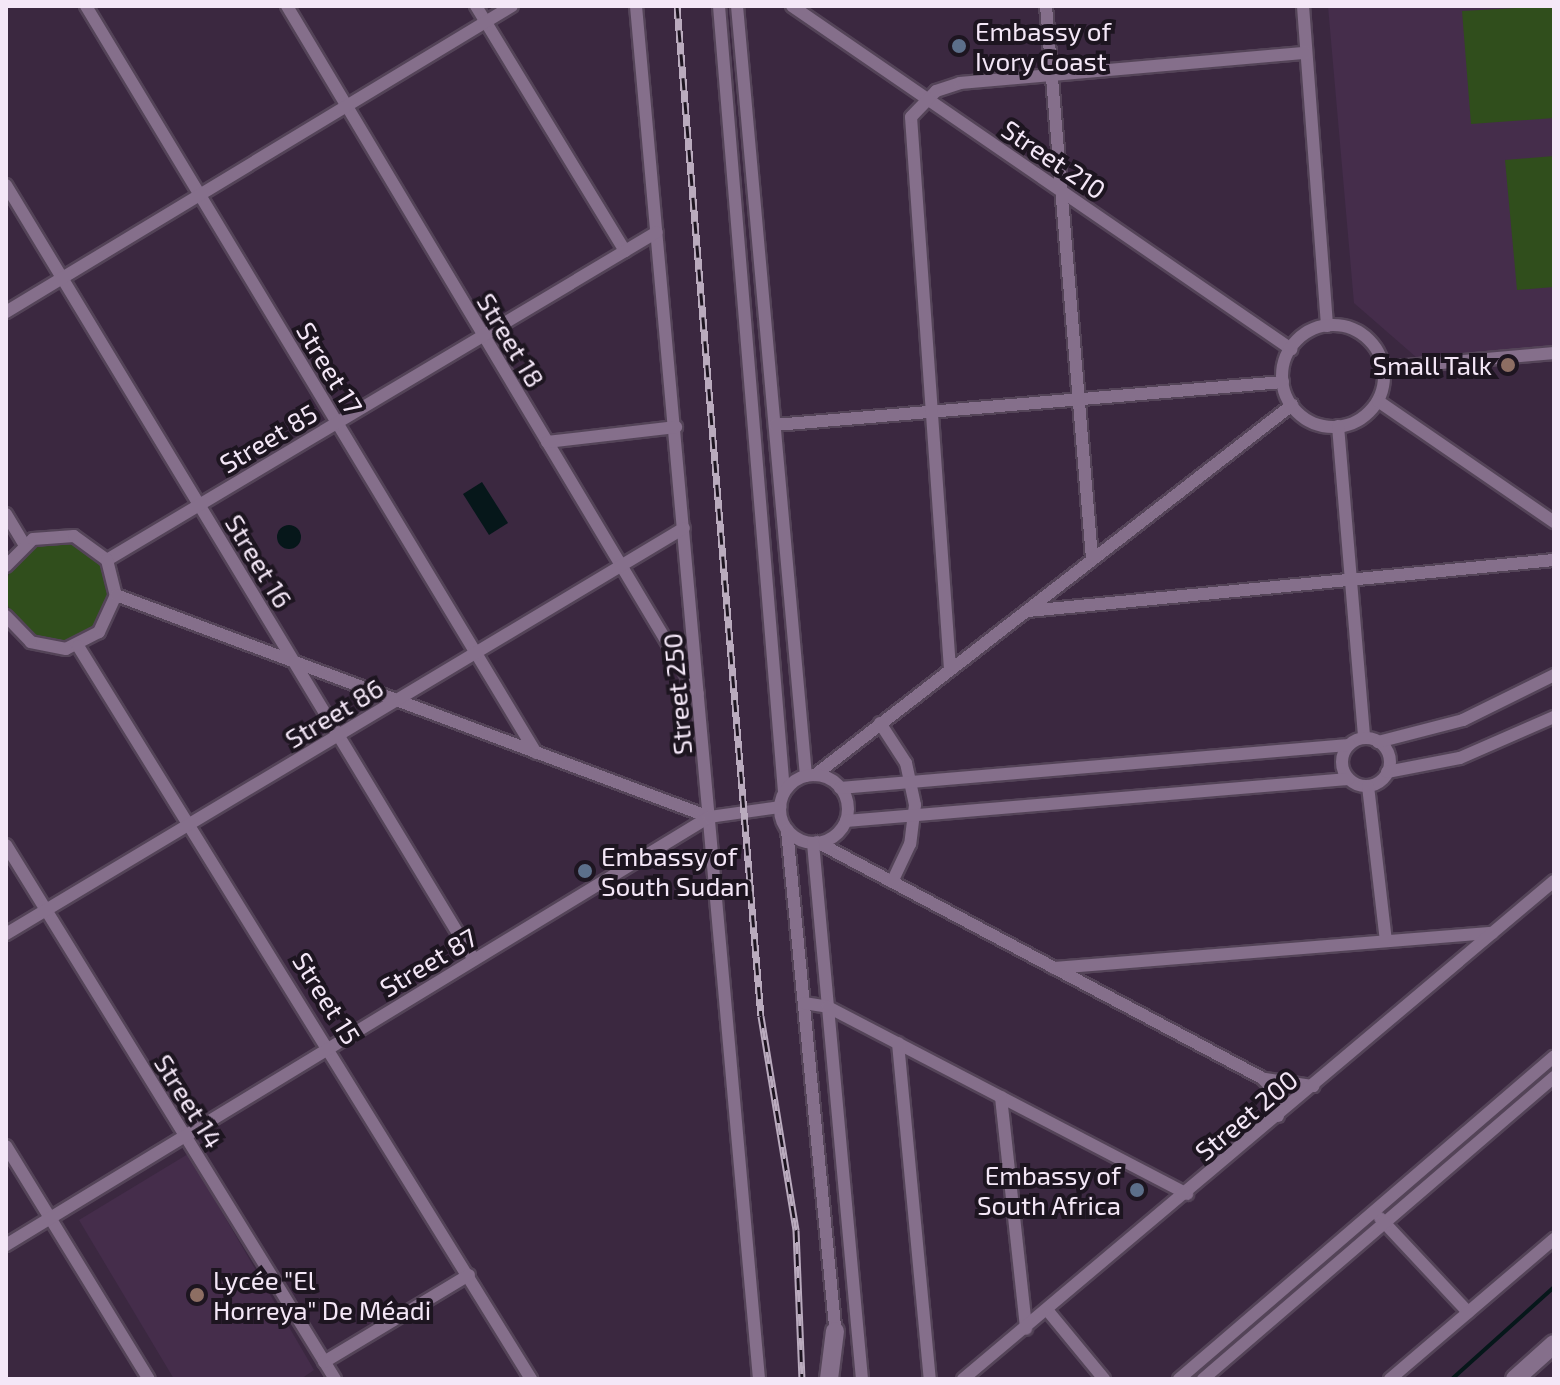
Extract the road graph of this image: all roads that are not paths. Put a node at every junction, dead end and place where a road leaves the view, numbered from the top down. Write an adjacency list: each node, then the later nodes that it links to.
1 (86, 6): 18 (street, Street 17)
2 (287, 6): 15 (street, Street 18)
3 (476, 6): 11 (street)
4 (512, 6): 11 (street)
5 (636, 6): 19 (street, Street 250)
6 (719, 6): 73 (street)
7 (737, 6): 34 (street)
8 (792, 6): 14 (street, Street 210)
9 (1046, 6): 13 (street)
10 (1303, 6): 12 (street)
11 (485, 22): 15 (street); 20 (street)
12 (1306, 53): 13 (street); 23 (street)
13 (1052, 75): 14 (street); 17 (street)
14 (927, 99): 17 (street, Street 210); 32 (street)
15 (345, 107): 18 (street); 24 (street, Street 18)
16 (6, 185): 21 (street, Street 16)
17 (1062, 191): 25 (street, Street 210); 29 (street)
18 (199, 195): 21 (street); 33 (street, Street 17)
19 (657, 232): 20 (street, Street 85); 36 (street, Street 250)
20 (625, 251): 24 (street, Street 85)
21 (62, 278): 22 (street); 38 (street, Street 16)
22 (6, 312)
23 (1327, 326): 25 (street); 27 (street)
24 (483, 336): 33 (street, Street 85); 37 (street, Street 18)
25 (1291, 349): 28 (street)
26 (1554, 353): 27 (street)
27 (1384, 368): 30 (street)
28 (1283, 382): 29 (street); 31 (street)
29 (1079, 399): 32 (street); 44 (street)
30 (1378, 401): 35 (street); 40 (street)
31 (1292, 405): 35 (street); 44 (street)
32 (929, 412): 34 (street); 56 (street)
33 (337, 422): 38 (street, Street 85); 54 (street, Street 17)
34 (775, 425): 68 (street)
35 (1338, 426): 49 (street)
36 (676, 427): 37 (street); 41 (street, Street 250)
37 (547, 442): 48 (street, Street 18)
38 (199, 505): 45 (street, Street 85); 55 (street, Street 16)
39 (6, 514): 42 (street)
40 (1554, 522)
41 (684, 528): 48 (street, Street 86); 58 (street, Street 250)
42 (24, 544): 43 (street); 45 (street)
43 (10, 552): 47 (street)
44 (1092, 559): 51 (street)
45 (107, 560): 50 (street)
46 (1554, 560): 49 (street)
47 (6, 566)
48 (621, 566): 54 (street, Street 86); 58 (street, Street 18)
49 (1351, 581): 51 (street); 63 (street)
50 (116, 595): 53 (street); 55 (street)
51 (1025, 611): 56 (street)
52 (8, 624): 53 (street)
53 (78, 646): 78 (street, Street 15)
54 (476, 653): 59 (street, Street 86); 66 (street, Street 17)
55 (294, 662): 59 (street); 62 (street, Street 16)
56 (950, 669): 61 (street)
57 (1554, 675): 64 (street)
58 (699, 696): 75 (street, Street 250)
59 (395, 702): 62 (street, Street 86); 66 (street)
60 (1554, 717): 67 (street)
61 (880, 723): 68 (street); 70 (street)
62 (339, 736): 78 (street, Street 86); 88 (street, Street 16)
63 (1364, 738): 64 (street); 65 (street)
64 (1378, 742): 67 (street)
65 (1349, 745): 69 (street); 70 (street)
66 (536, 753): 75 (street)
67 (1387, 772): 71 (street)
68 (810, 776): 72 (street); 73 (street)
69 (1348, 779): 71 (street); 76 (street)
70 (912, 784): 72 (street); 76 (street)
71 (1368, 786): 87 (street)
72 (840, 788): 77 (street)
73 (784, 792): 74 (street)
74 (780, 807): 75 (street); 79 (street)
75 (709, 817): 88 (street, Street 87); 118 (street, Street 250)
76 (913, 819): 77 (street); 83 (street)
77 (846, 821): 80 (street)
78 (193, 823): 84 (street, Street 86); 93 (street, Street 15)
79 (787, 830): 80 (street); 90 (street)
80 (815, 842): 83 (street); 91 (street)
81 (6, 845): 84 (street, Street 14)
82 (1554, 881): 85 (street, Street 200)
83 (892, 882): 89 (street)
84 (46, 910): 86 (street, Street 86); 100 (street, Street 14)
85 (1493, 933): 87 (street); 97 (street, Street 200)
86 (6, 934)
87 (1386, 941): 89 (street)
88 (474, 960): 93 (street, Street 87)
89 (1054, 968): 96 (street)
90 (804, 1003): 91 (street); 112 (street)
91 (828, 1007): 92 (street); 121 (street)
92 (898, 1043): 98 (street); 122 (street)
93 (332, 1047): 100 (street, Street 87); 108 (street, Street 15)
94 (1554, 1057): 103 (street)
95 (1554, 1077): 105 (street)
96 (1262, 1078): 97 (street); 99 (street)
97 (1313, 1086): 99 (street, Street 200)
98 (1001, 1097): 102 (street); 111 (street)
99 (1278, 1116): 102 (street, Street 200)
100 (185, 1136): 104 (street, Street 87); 114 (street, Street 14)
101 (6, 1146): 104 (street)
102 (1187, 1194): 109 (street, Street 200)
103 (1374, 1212): 105 (street); 125 (street)
104 (50, 1218): 107 (street, Street 87); 115 (street)
105 (1384, 1223): 110 (street); 126 (street)
106 (1554, 1239): 110 (street)
107 (6, 1245)
108 (469, 1275): 114 (street); 117 (street, Street 15)
109 (1048, 1311): 111 (street, Street 200); 124 (street)
110 (1468, 1312): 127 (street)
111 (1026, 1329): 123 (street, Street 200)
112 (835, 1331): 119 (main road); 120 (street)
113 (1554, 1344): 128 (main road)
114 (324, 1362): 116 (street, Street 14)
115 (149, 1379)
116 (335, 1379)
117 (531, 1379)
118 (759, 1379)
119 (829, 1379)
120 (840, 1379)
121 (862, 1379)
122 (930, 1379)
123 (963, 1379)
124 (1104, 1379)
125 (1179, 1379)
126 (1203, 1379)
127 (1390, 1379)
128 (1515, 1379)

